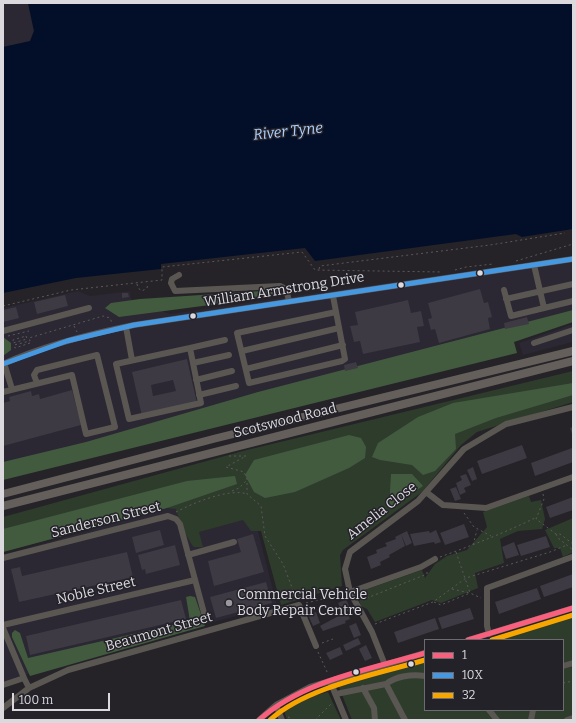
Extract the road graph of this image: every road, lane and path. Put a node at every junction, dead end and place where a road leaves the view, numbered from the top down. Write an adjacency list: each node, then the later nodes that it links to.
1 (565, 233): 6 (path)
2 (573, 244): 4 (path)
3 (573, 259): 5 (street, William Armstrong Drive)
4 (514, 261)
5 (534, 265): 13 (street); 14 (street, William Armstrong Drive)
6 (319, 270): 7 (path); 9 (path)
7 (435, 271)
8 (179, 275): 16 (street)
9 (148, 282): 10 (path); 10 (path)
10 (137, 283): 18 (path)
11 (573, 284): 13 (street)
12 (504, 290): 15 (street)
13 (540, 291): 15 (street); 20 (street)
14 (333, 296): 16 (street, William Armstrong Drive); 21 (street)
15 (506, 299): 20 (street)
16 (289, 301): 24 (street, William Armstrong Drive)
17 (573, 301): 20 (street)
18 (3, 306)
19 (89, 308): 27 (street)
20 (544, 308)
21 (336, 312): 25 (street); 40 (street)
22 (110, 318): 23 (path)
23 (74, 325): 29 (path); 35 (path)
24 (126, 327): 43 (street); 46 (street, William Armstrong Drive)
25 (339, 328): 38 (street); 40 (street)
26 (573, 330): 37 (street)
27 (3, 331)
28 (29, 331): 30 (path)
29 (76, 332)
30 (19, 334): 31 (path); 32 (path)
31 (8, 338)
32 (20, 338): 34 (path); 34 (path)
33 (225, 340): 39 (street)
34 (20, 341): 35 (path)
35 (21, 343): 36 (path)
36 (30, 343)
37 (534, 343)
38 (343, 346): 47 (street); 47 (street)
39 (190, 348): 43 (street); 45 (street)
40 (242, 351): 47 (street)
41 (573, 351): 62 (main road, Scotswood Road)
42 (230, 355): 45 (street)
43 (132, 360): 54 (street)
44 (573, 361): 64 (main road, Scotswood Road)
45 (193, 363): 49 (street)
46 (3, 364): 52 (street)
47 (246, 369)
48 (232, 371): 49 (street)
49 (196, 380): 54 (street)
50 (37, 383): 50 (street); 52 (street)
51 (236, 386): 54 (street)
52 (12, 388): 53 (street)
53 (3, 392)
54 (200, 395)
55 (573, 407): 61 (street, Amelia Close)
56 (228, 454): 58 (path)
57 (573, 477): 59 (street)
58 (247, 479): 60 (path); 63 (path)
59 (541, 488): 65 (street); 67 (path)
60 (230, 492): 63 (path); 66 (path)
61 (426, 492): 65 (street); 85 (street, Amelia Close)
62 (3, 494)
63 (247, 494): 89 (path)
64 (3, 506)
65 (459, 506): 68 (path)
66 (168, 516): 77 (street, Sanderson Street); 79 (street, Sanderson Street)
67 (535, 518): 69 (path); 70 (path)
68 (478, 529): 70 (path); 73 (path)
69 (556, 534): 72 (path); 74 (path)
70 (492, 536): 73 (path)
71 (234, 542): 77 (street)
72 (573, 544)
73 (473, 545): 76 (path)
74 (567, 545): 75 (path); 82 (path)
75 (573, 550)
76 (456, 551): 80 (path); 82 (path)
77 (188, 555): 83 (street, Sanderson Street)
78 (572, 557): 87 (street)
79 (3, 558)
80 (435, 559): 81 (street)
81 (427, 563): 85 (street); 90 (path)
82 (466, 578): 84 (path); 86 (path)
83 (195, 580): 92 (street, Sanderson Street); 93 (street, Noble Street)
84 (451, 589): 86 (path); 88 (path)
85 (350, 592): 89 (path); 90 (street, Amelia Close)
86 (470, 593): 87 (path); 88 (path)
87 (487, 601): 96 (street)
88 (433, 602): 94 (path)
89 (299, 605): 99 (street); 107 (street, Beaumont Street)
90 (358, 607): 94 (street, Amelia Close)
91 (573, 608): 96 (street)
92 (204, 613)
93 (3, 625)
94 (369, 626): 101 (street, Amelia Close)
95 (3, 628): 103 (street)
96 (489, 634): 98 (street)
97 (333, 639): 99 (path)
98 (472, 639)
99 (316, 646): 104 (path)
100 (424, 653): 101 (street)
101 (384, 665): 104 (street)
102 (424, 676): 105 (street)
103 (24, 678): 106 (street); 107 (street)
104 (330, 681): 109 (street); 110 (street)
105 (386, 684): 108 (street); 119 (street)
106 (3, 685)
107 (29, 688): 111 (street, Beaumont Street)
108 (363, 688): 109 (street); 118 (street)
109 (336, 695): 116 (path); 117 (street)
110 (276, 704): 114 (street); 115 (street)
111 (3, 708)
112 (490, 711): 120 (street)
113 (573, 718): 121 (street)
114 (259, 720)
115 (282, 720)
116 (315, 720)
117 (346, 720)
118 (374, 720)
119 (405, 720)
120 (497, 720)
121 (567, 720)

